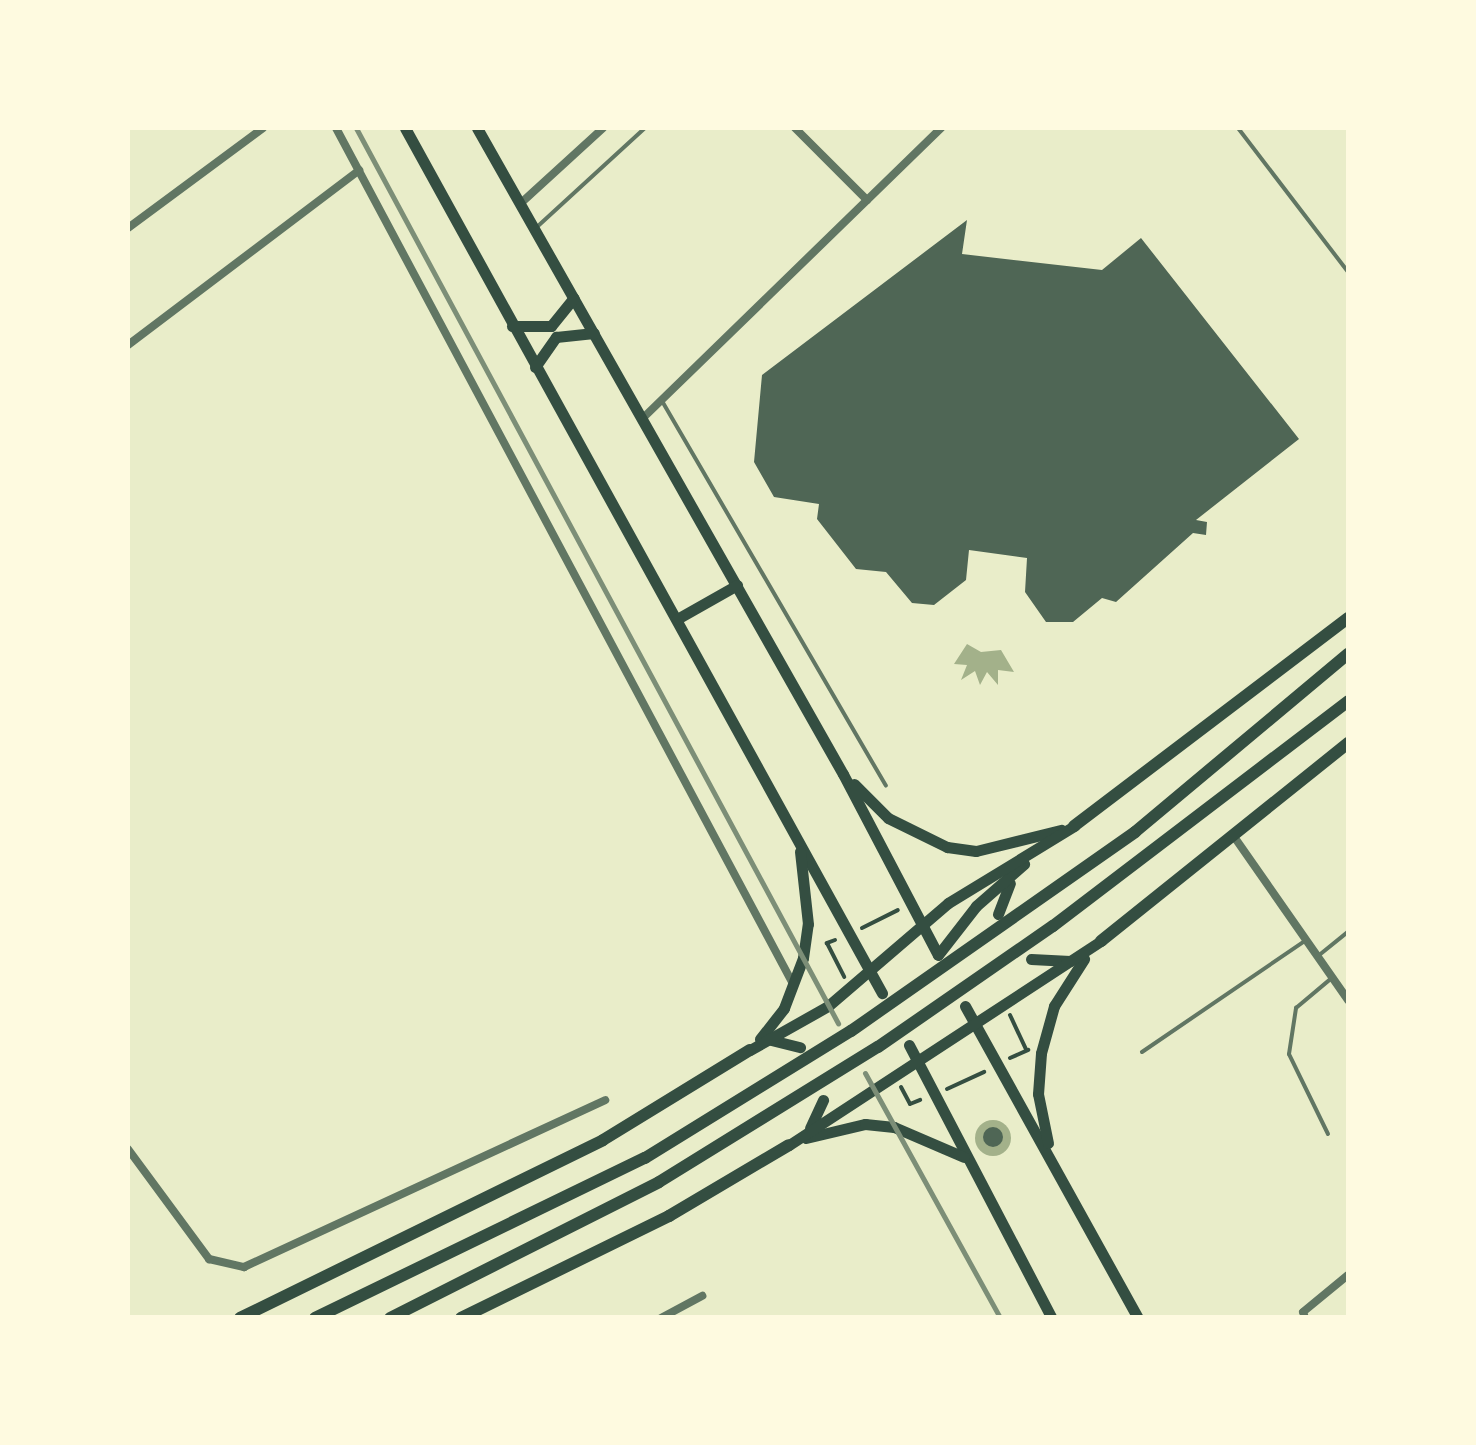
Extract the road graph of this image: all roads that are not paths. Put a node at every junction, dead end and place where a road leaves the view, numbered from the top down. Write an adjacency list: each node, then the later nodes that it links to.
1 (263, 128): 13 (street)
2 (336, 128): 10 (street)
3 (405, 128): 17 (main road)
4 (477, 128): 12 (main road)
5 (604, 128): 12 (street)
6 (644, 128): 14 (lane)
7 (795, 128): 11 (street)
8 (941, 128): 11 (street)
9 (1238, 128): 15 (lane)
10 (359, 170): 19 (street); 46 (street)
11 (867, 200): 21 (street)
12 (521, 203): 14 (main road)
13 (128, 228)
14 (535, 228): 16 (main road)
15 (1348, 272)
16 (574, 298): 17 (main road); 18 (main road)
17 (512, 326): 20 (main road)
18 (594, 334): 20 (main road); 22 (main road)
19 (128, 345)
20 (536, 367): 25 (main road)
21 (662, 401): 22 (street); 30 (lane)
22 (643, 418): 23 (main road)
23 (737, 585): 25 (main road); 29 (main road)
24 (1348, 618): 31 (highway)
25 (677, 619): 32 (main road)
26 (1348, 654): 68 (highway)
27 (1348, 701): 69 (highway)
28 (1348, 743): 33 (highway)
29 (843, 774): 31 (main road); 37 (main road)
30 (886, 786)
31 (1074, 826): 34 (main road)
32 (797, 837): 44 (main road); 46 (main road)
33 (1235, 838): 39 (street); 40 (highway)
34 (1040, 849): 35 (main road); 37 (main road)
35 (1021, 867): 36 (main road); 37 (main road)
36 (998, 914)
37 (922, 924): 44 (main road)
38 (1348, 932): 41 (lane)
39 (1306, 940): 41 (street); 55 (lane)
40 (1101, 941): 43 (main road); 64 (main road)
41 (1318, 956): 45 (street)
42 (1031, 958): 43 (main road)
43 (1070, 961): 50 (main road)
44 (873, 974): 47 (main road); 51 (main road)
45 (1332, 976): 48 (street); 60 (lane)
46 (793, 985): 54 (main road)
47 (882, 993)
48 (1348, 1000)
49 (965, 1006): 50 (main road)
50 (974, 1023): 56 (main road); 64 (main road)
51 (768, 1040): 53 (main road); 54 (main road)
52 (913, 1042): 56 (main road)
53 (800, 1047)
54 (750, 1050): 67 (highway)
55 (1142, 1052)
56 (916, 1058): 59 (main road); 63 (main road)
57 (605, 1100): 62 (street)
58 (824, 1100): 59 (main road)
59 (808, 1131): 61 (main road)
60 (1328, 1134)
61 (788, 1145): 63 (main road); 70 (highway)
62 (128, 1149)
63 (966, 1158): 72 (main road)
64 (1063, 1179): 73 (main road)
65 (1348, 1275): 74 (street)
66 (702, 1296): 71 (street)
67 (240, 1318)
68 (315, 1318)
69 (390, 1318)
70 (462, 1318)
71 (662, 1318)
72 (1052, 1318)
73 (1138, 1318)
74 (1304, 1318)

